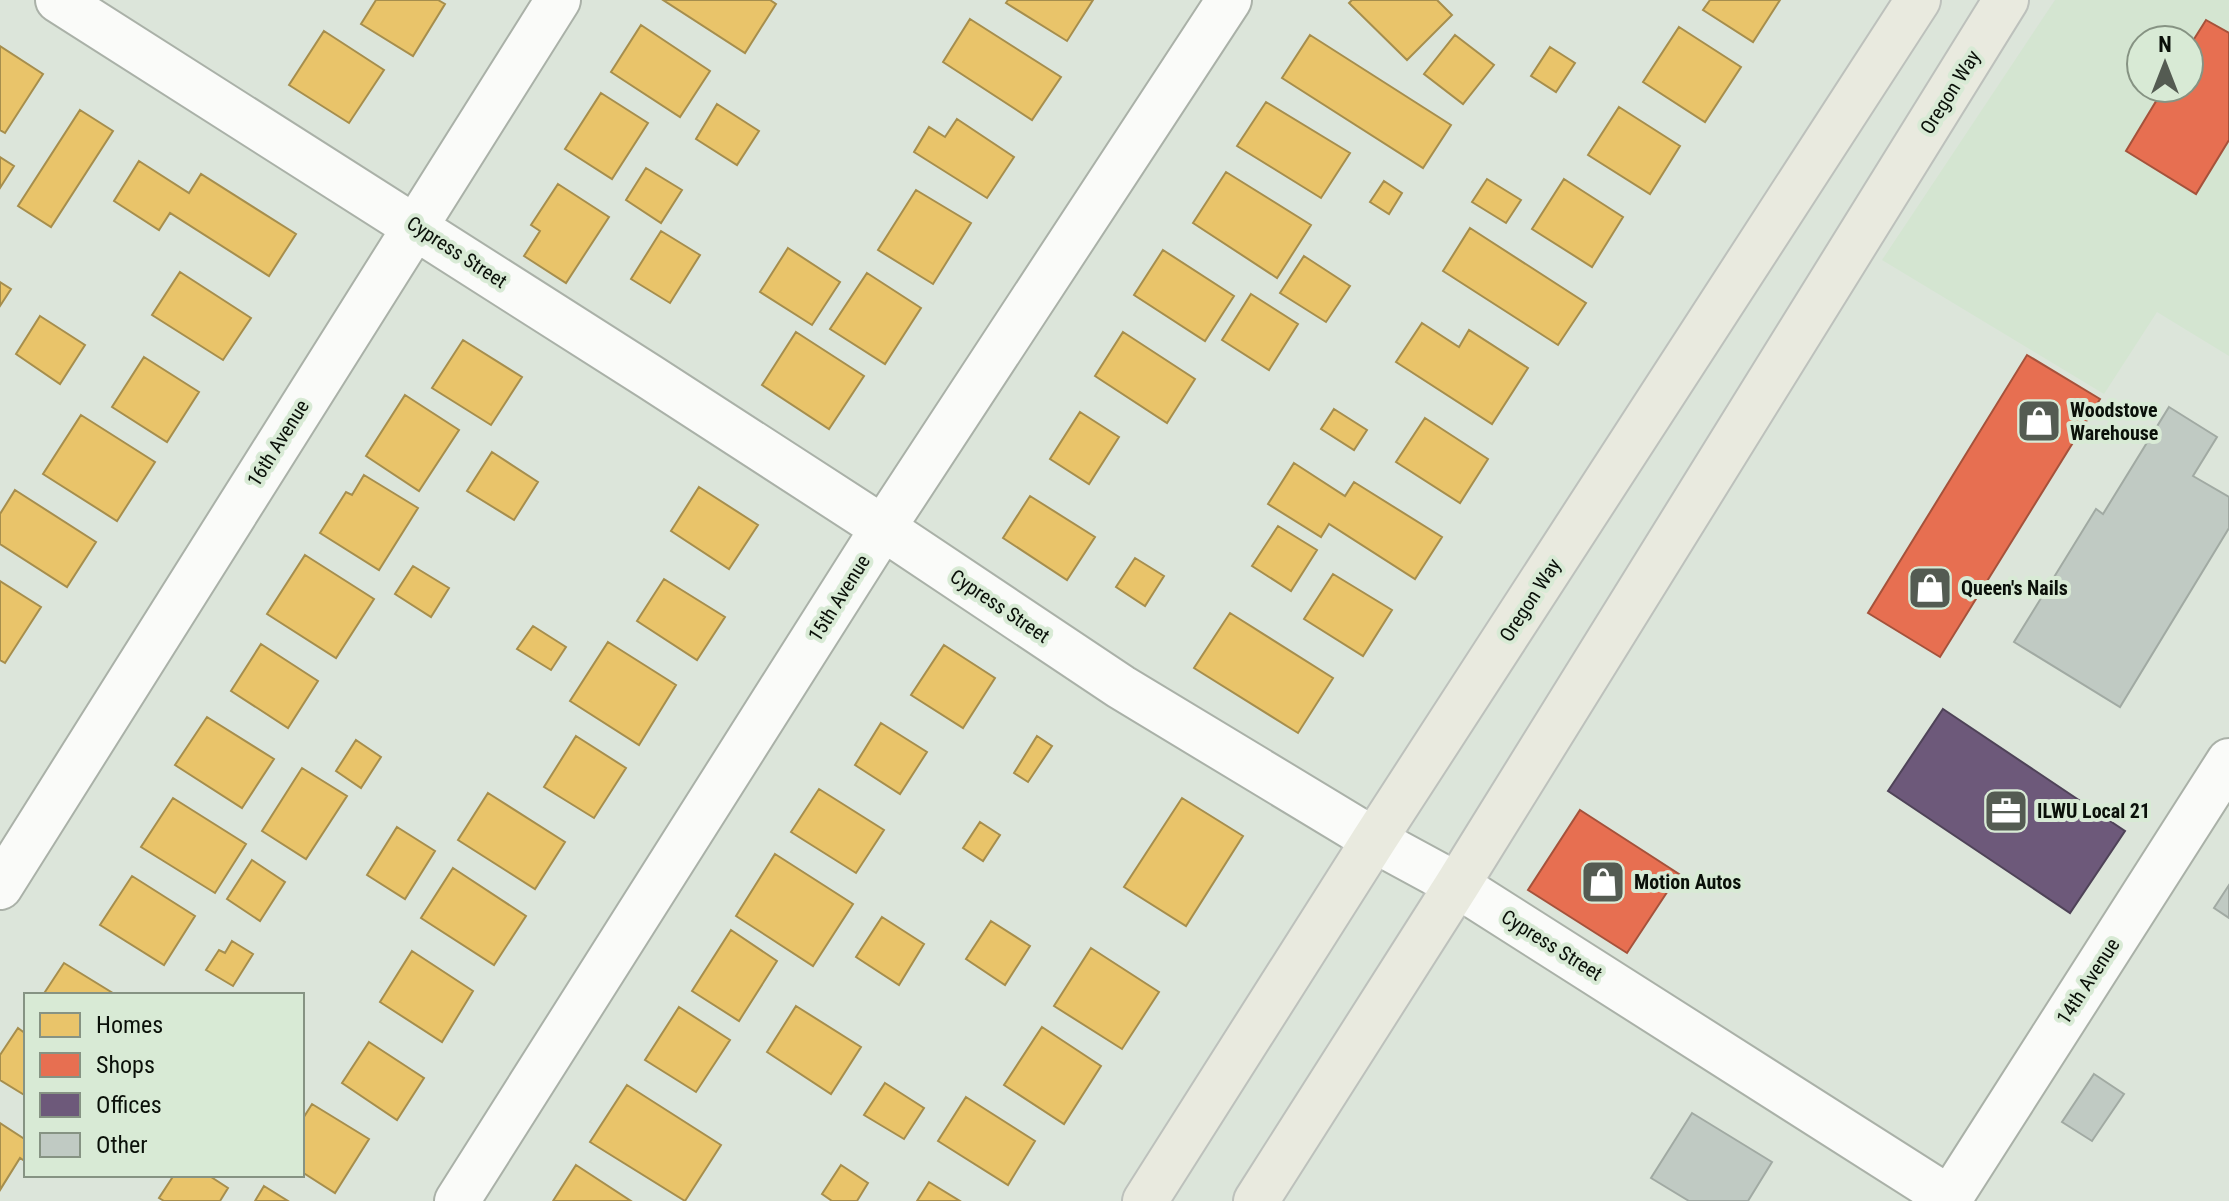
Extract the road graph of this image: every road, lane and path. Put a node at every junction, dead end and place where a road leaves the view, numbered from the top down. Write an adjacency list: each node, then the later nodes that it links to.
1 (58, 0): 6 (street, Cypress Street)
2 (558, 0): 6 (street, 16th Avenue)
3 (1229, 0): 7 (street, 15th Avenue)
4 (1918, 0): 9 (main road, Oregon Way)
5 (2006, 0): 10 (main road, Oregon Way)
6 (415, 225): 7 (street, Cypress Street); 11 (street, 16th Avenue)
7 (883, 528): 9 (street, Cypress Street); 13 (street, 15th Avenue)
8 (2229, 761): 12 (street, 14th Avenue)
9 (1374, 840): 10 (street, Cypress Street); 14 (main road, Oregon Way)
10 (1457, 885): 12 (street, Cypress Street); 15 (main road, Oregon Way)
11 (0, 887)
12 (1948, 1200)
13 (457, 1201)
14 (1145, 1201)
15 (1256, 1201)

